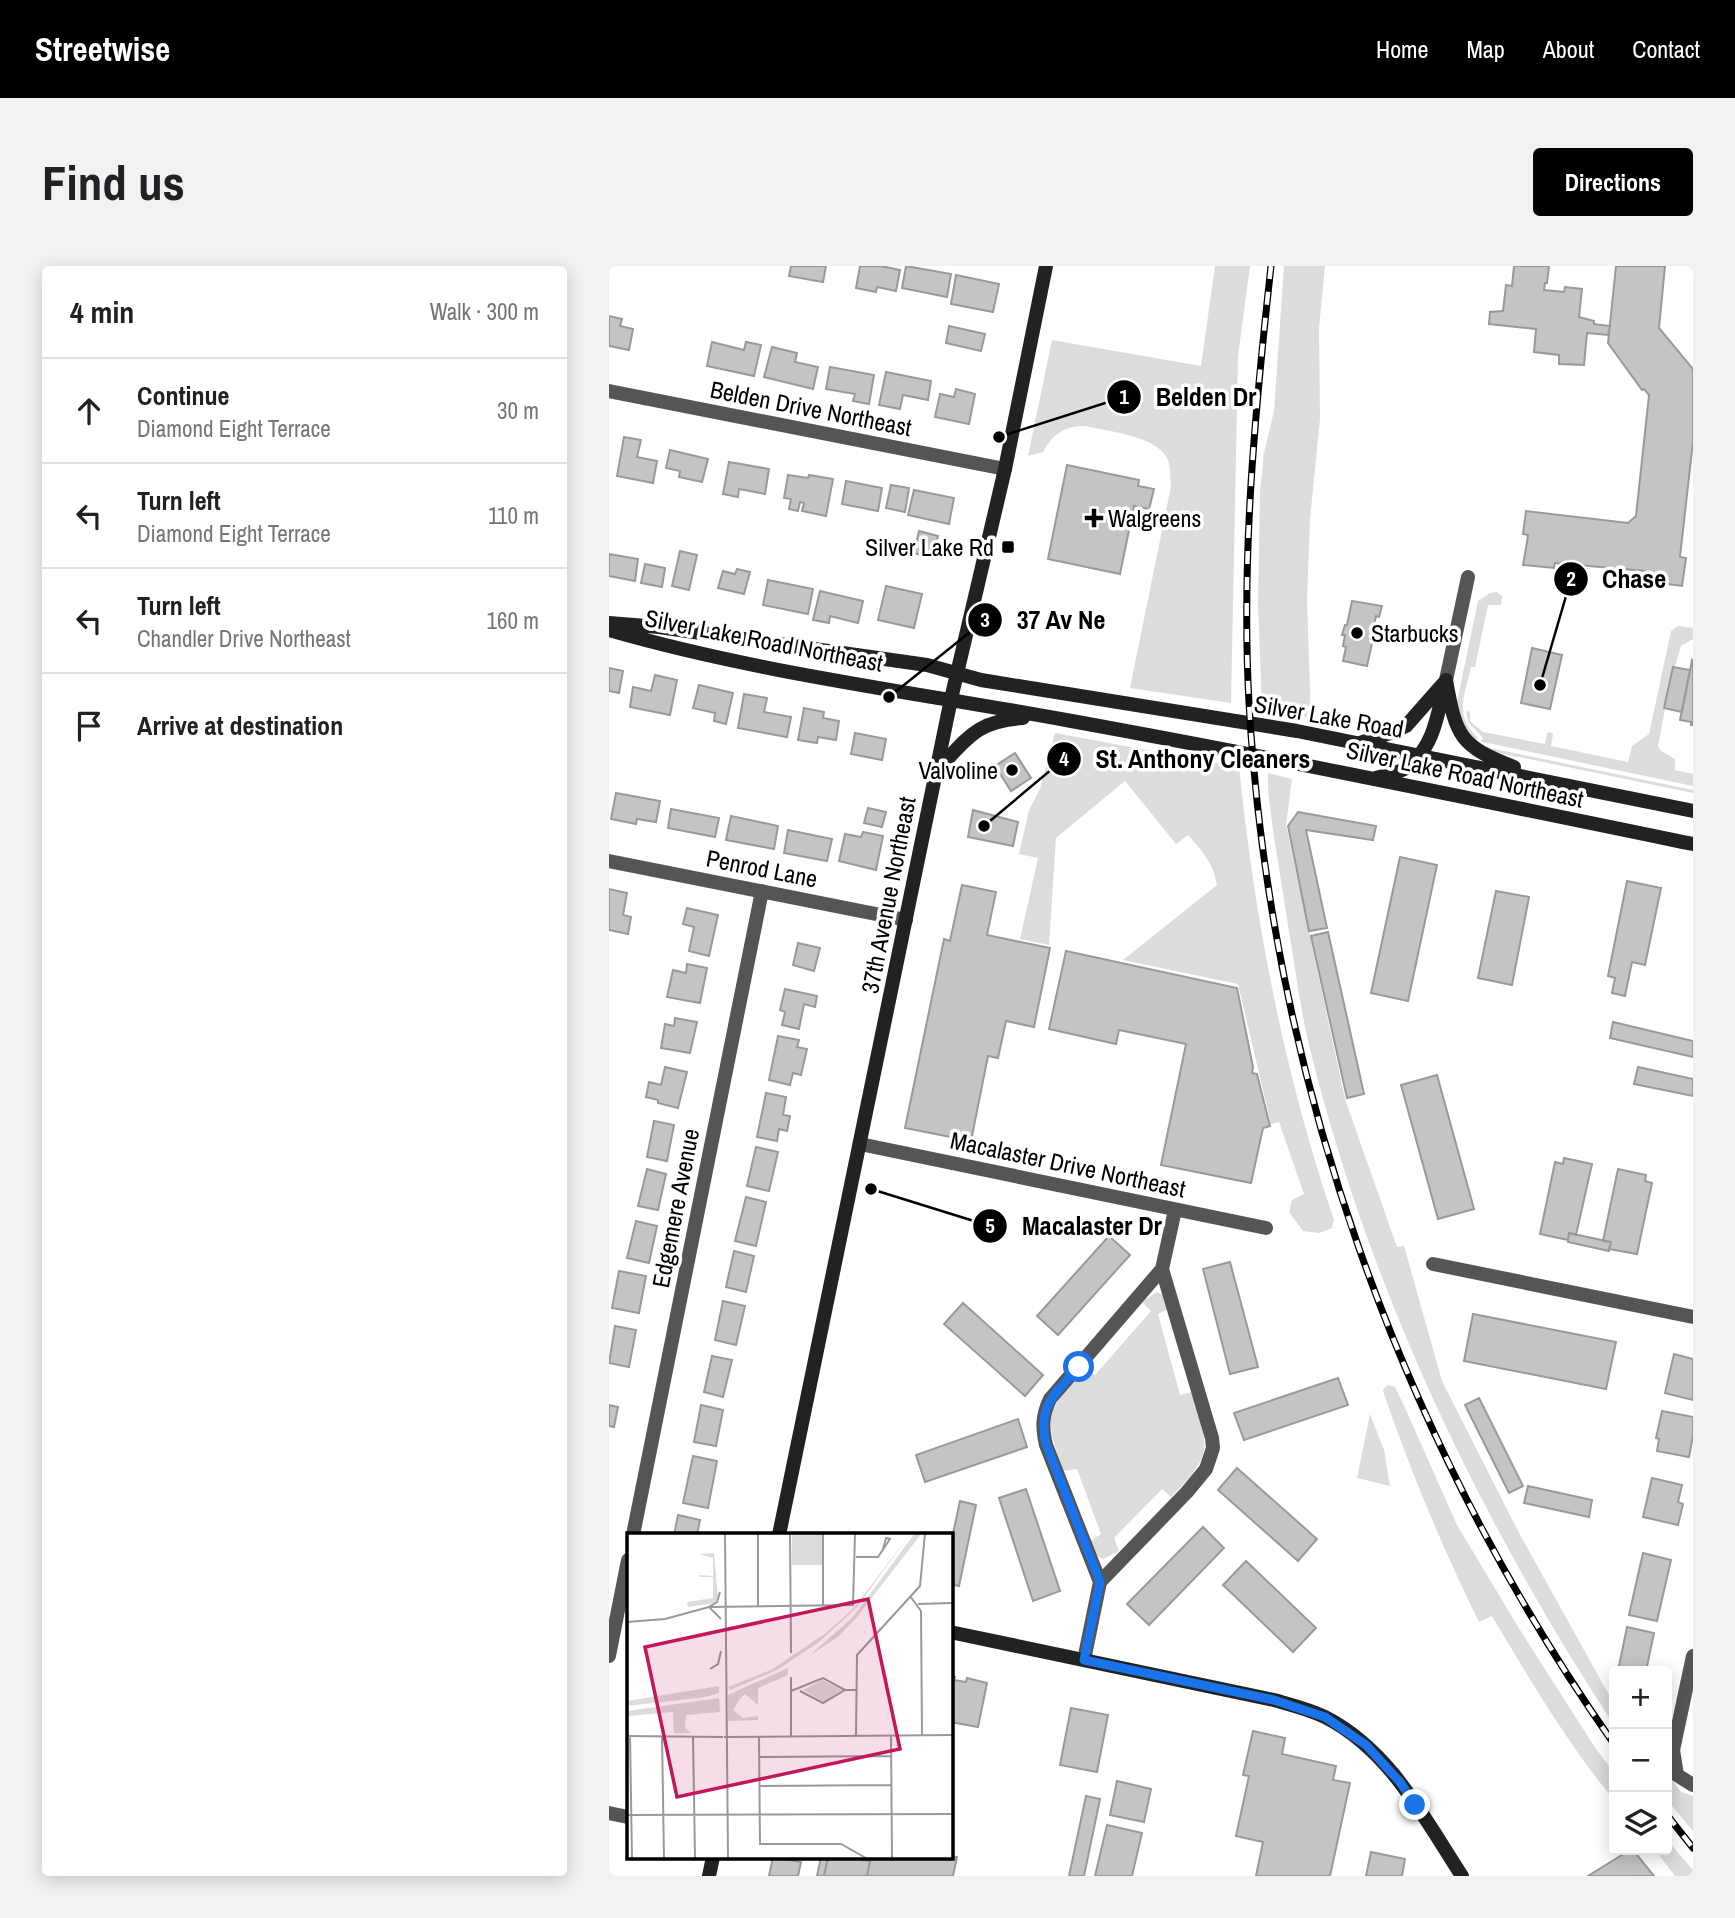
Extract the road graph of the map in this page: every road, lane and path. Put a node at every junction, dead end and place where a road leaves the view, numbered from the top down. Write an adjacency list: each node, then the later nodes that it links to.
1 (1046, 266): 3 (main road, 37th Avenue Northeast)
2 (609, 391): 3 (street, Belden Drive Northeast)
3 (1005, 469): 7 (main road, 37th Avenue Northeast)
4 (1468, 577): 8 (street)
5 (609, 623): 7 (main road, Silver Lake Road Northeast)
6 (609, 629): 9 (main road, Silver Lake Road Northeast)
7 (957, 673): 9 (main road, 37th Avenue Northeast); 11 (main road, Silver Lake Road)
8 (1446, 680): 11 (main road); 12 (main road); 15 (main road)
9 (951, 699): 10 (main road, Silver Lake Road Northeast); 13 (main road, 37th Avenue Northeast)
10 (1045, 716): 13 (main road); 14 (main road, Silver Lake Road Northeast)
11 (1358, 743): 12 (main road, Silver Lake Road)
12 (1419, 755): 14 (main road); 15 (main road, Silver Lake Road)
13 (936, 772): 20 (main road, 37th Avenue Northeast)
14 (1375, 779): 17 (main road, Silver Lake Road Northeast)
15 (1550, 781): 16 (main road, Silver Lake Road)
16 (1693, 811)
17 (1693, 844)
18 (609, 861): 19 (street, Penrod Lane)
19 (762, 891): 20 (street, Penrod Lane); 27 (street, Edgemere Avenue)
20 (906, 920): 21 (main road, 37th Avenue Northeast)
21 (860, 1144): 22 (street, Macalaster Drive Northeast); 28 (main road, 37th Avenue Northeast)
22 (1175, 1210): 23 (street, Macalaster Drive Northeast); 25 (street)
23 (1266, 1228)
24 (1433, 1264): 26 (street)
25 (1162, 1269): 30 (street); 30 (street)
26 (1693, 1317)
27 (633, 1533)
28 (779, 1533)
29 (627, 1565): 32 (street)
30 (1100, 1582): 34 (street)
31 (952, 1632): 34 (main road)
32 (609, 1656)
33 (1693, 1656): 35 (street)
34 (1084, 1660): 40 (main road)
35 (1693, 1785)
36 (609, 1813): 37 (street)
37 (627, 1816)
38 (713, 1858): 39 (main road)
39 (709, 1876)
40 (1462, 1876)

